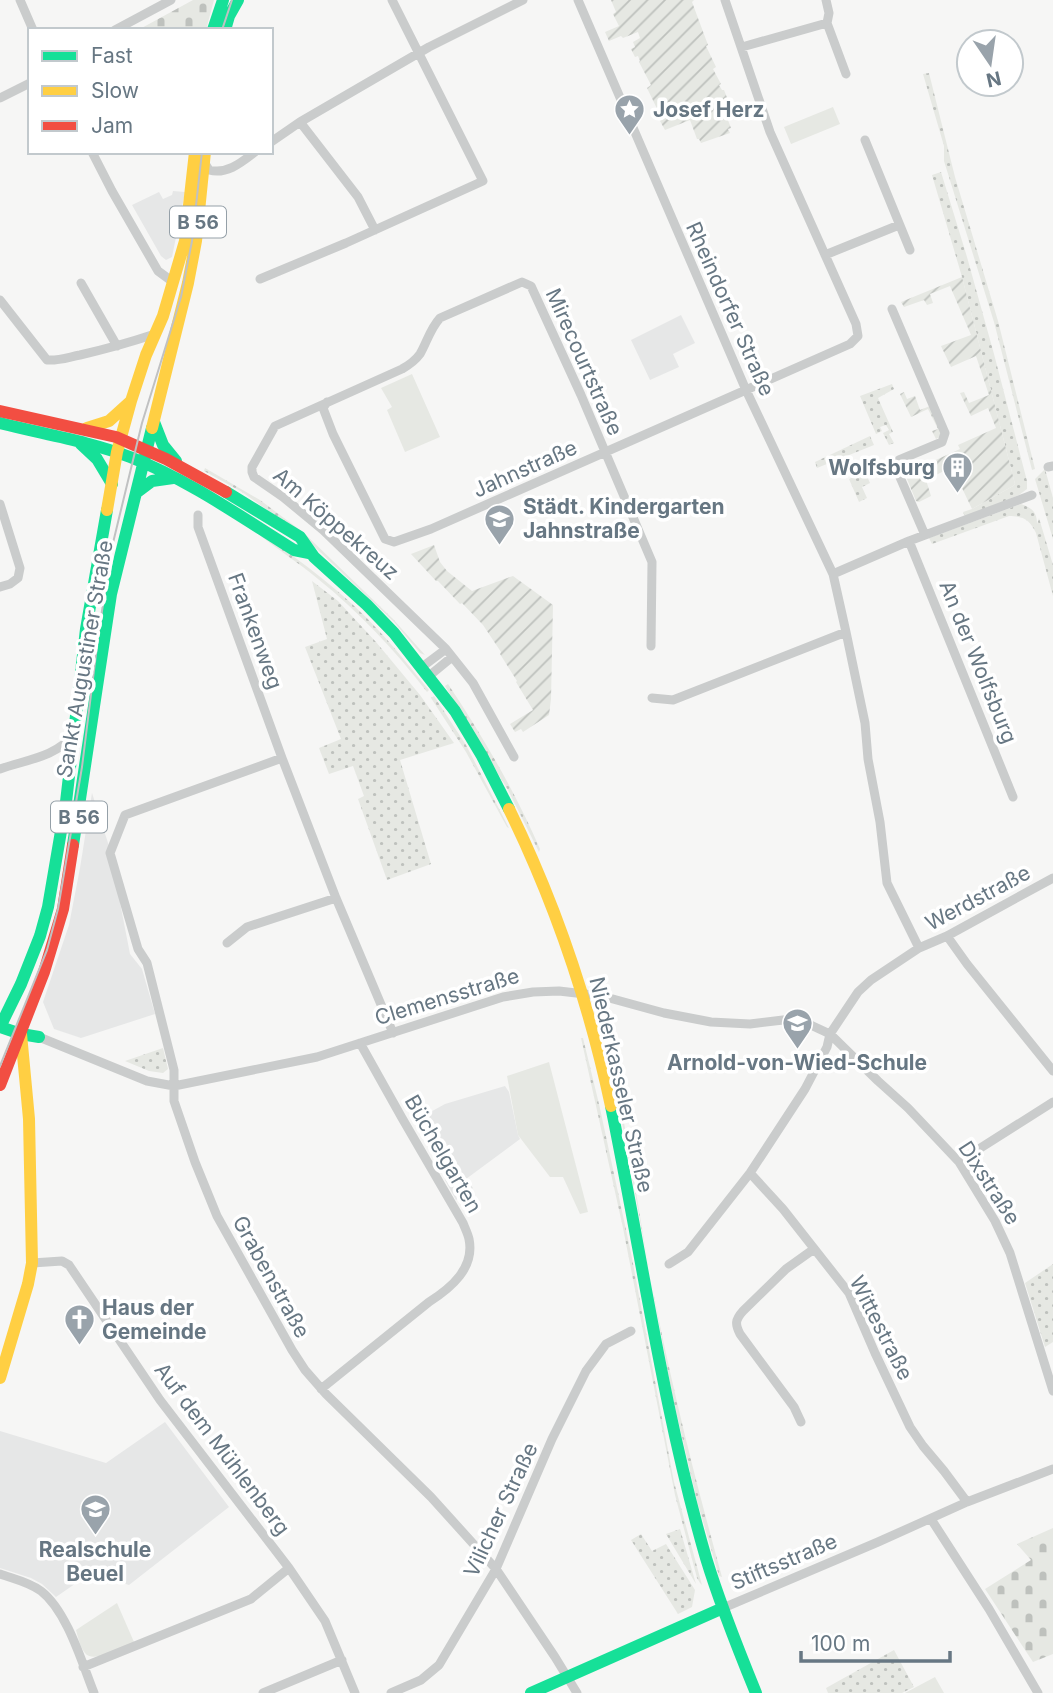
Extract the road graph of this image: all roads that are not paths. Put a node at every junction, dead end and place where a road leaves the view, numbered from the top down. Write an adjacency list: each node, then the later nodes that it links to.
1 (20, 0): 12 (street)
2 (170, 0): 13 (street)
3 (223, 0): 14 (main road)
4 (249, 0): 10 (street)
5 (392, 0): 17 (street)
6 (523, 0): 17 (street)
7 (578, 0): 38 (street, Rheindorfer Straße)
8 (725, 0): 16 (street)
9 (826, 0): 11 (street)
10 (235, 6): 15 (main road)
11 (827, 23): 16 (street); 18 (street)
12 (32, 28)
13 (119, 28)
14 (214, 28)
15 (226, 28)
16 (742, 47): 30 (street)
17 (419, 54): 21 (street); 28 (street)
18 (846, 74)
19 (28, 84): 20 (street)
20 (0, 98)
21 (300, 122): 22 (street); 28 (street)
22 (273, 141)
23 (865, 141): 27 (street)
24 (93, 154): 32 (street)
25 (253, 154): 26 (street)
26 (201, 155): 32 (main road, Sankt Augustiner Straße / B 56); 42 (main road, Sankt Augustiner Straße / B 56)
27 (899, 225): 29 (street); 30 (street)
28 (375, 230): 31 (street)
29 (910, 250)
30 (825, 255): 38 (street, Jahnstraße)
31 (260, 279)
32 (173, 282): 36 (main road, Sankt Augustiner Straße / B 56)
33 (81, 283): 37 (street)
34 (0, 300): 37 (street)
35 (892, 309): 56 (street)
36 (157, 333): 37 (street); 39 (main road, Sankt Augustiner Straße / B 56)
37 (117, 346)
38 (746, 390): 48 (street, Jahnstraße); 58 (street, Rheindorfer Straße)
39 (131, 401): 44 (main road); 45 (main road, Sankt Augustiner Straße / B 56)
40 (327, 402): 48 (street, Jahnstraße); 48 (street, Mirecourtstraße); 62 (street, Am Köppekreuz)
41 (0, 411): 44 (main road)
42 (154, 422): 49 (main road, Sankt Augustiner Straße / B 56); 50 (main road)
43 (0, 423): 46 (main road)
44 (84, 428): 45 (main road)
45 (121, 438): 47 (main road, Sankt Augustiner Straße / B 56); 49 (main road)
46 (78, 442): 47 (main road); 51 (main road)
47 (117, 452): 49 (main road); 51 (main road, Sankt Augustiner Straße / B 56)
48 (605, 453): 61 (street, Mirecourtstraße)
49 (144, 456): 50 (main road, Niederkasseler Straße); 52 (main road, Sankt Augustiner Straße / B 56)
50 (180, 474): 52 (main road); 63 (main road, Niederkasseler Straße)
51 (111, 484): 65 (main road, Sankt Augustiner Straße / B 56)
52 (136, 493): 81 (main road, Sankt Augustiner Straße / B 56)
53 (1032, 495): 56 (street)
54 (0, 503): 59 (street)
55 (198, 515): 69 (street, Frankenweg)
56 (925, 535): 57 (street)
57 (909, 541): 58 (street); 72 (street, An der Wolfsburg)
58 (833, 573): 60 (street, Rheindorfer Straße)
59 (0, 587)
60 (846, 632): 64 (street); 77 (street, Rheindorfer Straße)
61 (651, 646)
62 (449, 653): 63 (street); 67 (street, Am Köppekreuz)
63 (425, 672): 78 (main road, Niederkasseler Straße)
64 (652, 698)
65 (73, 735): 66 (street); 71 (main road, Sankt Augustiner Straße / B 56)
66 (48, 754): 70 (street); 71 (street)
67 (514, 757)
68 (0, 758): 70 (street)
69 (282, 758): 74 (street, Frankenweg); 87 (street, Grabenstraße)
70 (5, 767)
71 (71, 769): 79 (main road, Sankt Augustiner Straße / B 56)
72 (1013, 797)
73 (1053, 878): 75 (street, Werdstraße)
74 (336, 898): 76 (street); 80 (street, Frankenweg)
75 (947, 936): 77 (street, Werdstraße); 85 (street)
76 (228, 943)
77 (919, 948): 82 (street)
78 (582, 994): 80 (street, Clemensstraße); 82 (street, Clemensstraße); 107 (main road, Niederkasseler Straße)
79 (0, 1027): 81 (main road, Clemensstraße)
80 (393, 1033): 84 (street, Clemensstraße)
81 (21, 1034): 83 (main road, Clemensstraße); 86 (main road, Sankt Augustiner Straße / B 56); 92 (main road)
82 (830, 1034): 90 (street); 97 (street, Dixstraße)
83 (39, 1037): 87 (street, Clemensstraße)
84 (360, 1043): 87 (street, Clemensstraße); 96 (street, Büchelgarten)
85 (1053, 1071)
86 (0, 1085)
87 (174, 1086): 96 (street, Grabenstraße)
88 (1053, 1102): 89 (street)
89 (971, 1154)
90 (750, 1173): 91 (street, Wittestraße); 93 (street)
91 (814, 1249): 98 (street); 100 (street, Wittestraße)
92 (37, 1263): 95 (main road); 104 (street, Auf dem Mühlenberg)
93 (669, 1264)
94 (631, 1331): 105 (street, Vilicher Straße)
95 (0, 1378)
96 (321, 1389): 105 (street, Grabenstraße)
97 (1053, 1391)
98 (801, 1422)
99 (1053, 1469): 101 (street, Stiftsstraße)
100 (944, 1471): 101 (street, Wittestraße); 102 (street, Wittestraße)
101 (967, 1502): 102 (street, Stiftsstraße)
102 (941, 1514): 103 (street, Stiftsstraße)
103 (931, 1519): 107 (street, Stiftsstraße); 118 (street)
104 (289, 1568): 108 (street, Auf dem Mühlenberg); 109 (street)
105 (496, 1569): 110 (street, Grabenstraße); 114 (street, Vilicher Straße)
106 (0, 1574): 109 (street)
107 (723, 1608): 110 (main road, Stiftsstraße); 117 (main road, Niederkasseler Straße)
108 (342, 1660): 112 (street); 113 (street, Auf dem Mühlenberg)
109 (83, 1667): 111 (street)
110 (567, 1676): 115 (main road, Stiftsstraße); 116 (street, Grabenstraße)
111 (94, 1693)
112 (263, 1693)
113 (355, 1693)
114 (391, 1693)
115 (531, 1693)
116 (577, 1693)
117 (756, 1693)
118 (1038, 1693)

